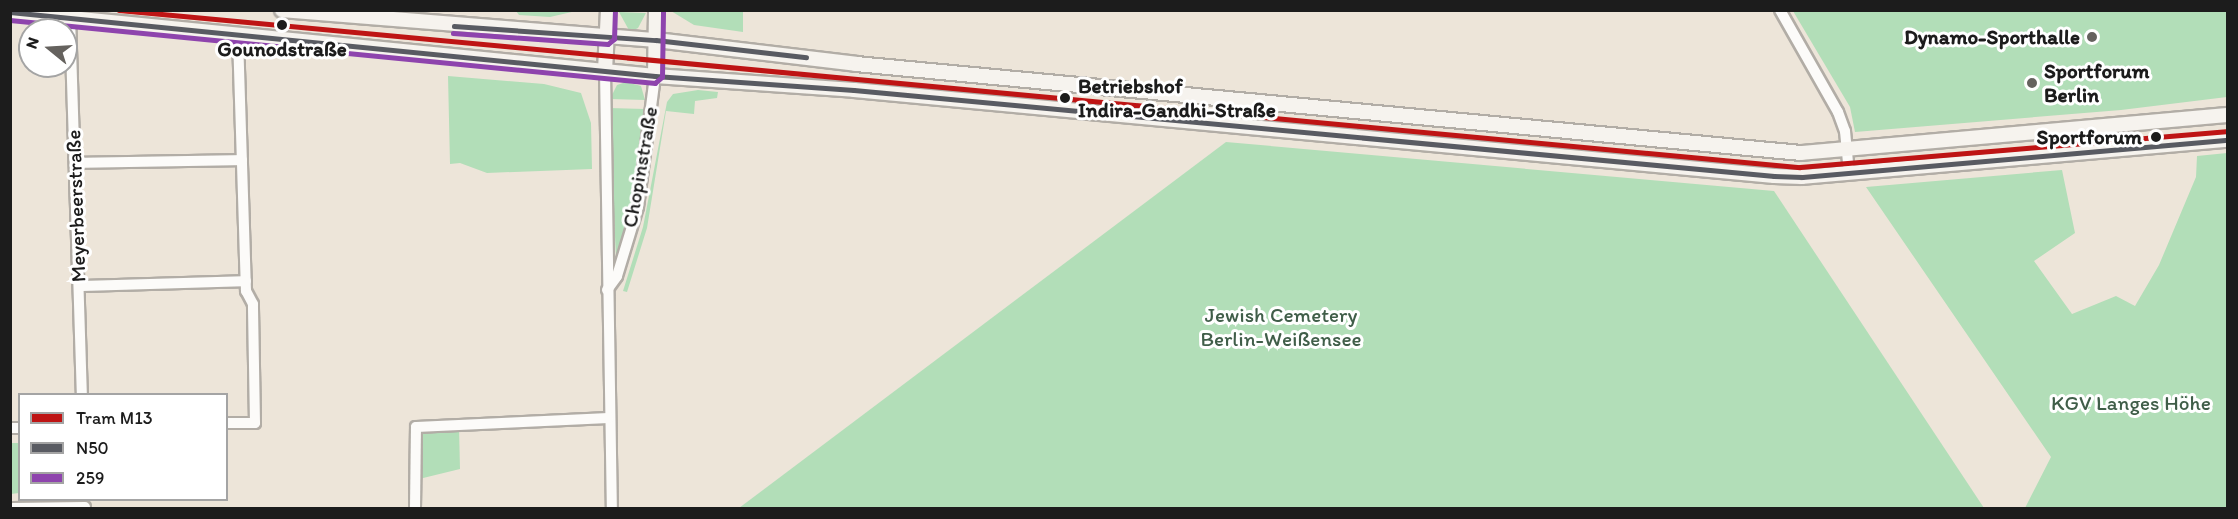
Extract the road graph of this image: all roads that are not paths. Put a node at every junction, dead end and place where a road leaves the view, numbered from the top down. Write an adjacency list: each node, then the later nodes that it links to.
1 (282, 10): 8 (main road)
2 (608, 10): 8 (main road)
3 (656, 10): 9 (main road)
4 (1780, 10): 17 (street)
5 (10, 12): 6 (main road)
6 (70, 17): 7 (main road); 20 (street, Meyerbeerstraße)
7 (238, 34): 11 (main road); 19 (street)
8 (607, 37): 9 (main road); 11 (main road)
9 (656, 40): 10 (main road); 12 (main road)
10 (856, 64): 13 (main road); 17 (main road)
11 (605, 71): 12 (main road); 24 (street, Chopinstraße)
12 (655, 76): 13 (main road); 24 (street, Chopinstraße)
13 (854, 90): 21 (main road)
14 (2228, 115): 15 (main road)
15 (2022, 134): 17 (main road); 18 (main road)
16 (2228, 140): 18 (main road)
17 (1846, 149): 21 (street)
18 (2024, 159): 21 (main road)
19 (242, 160): 20 (street); 22 (street)
20 (75, 163): 23 (street, Meyerbeerstraße)
21 (1849, 173)
22 (246, 281): 23 (street); 27 (street)
23 (79, 286): 25 (street, Meyerbeerstraße)
24 (607, 290): 26 (street, Chopinstraße)
25 (82, 393)
26 (609, 418): 30 (street); 31 (street, Chopinstraße)
27 (228, 423)
28 (85, 505): 29 (street)
29 (13, 508)
30 (415, 508)
31 (612, 508)

